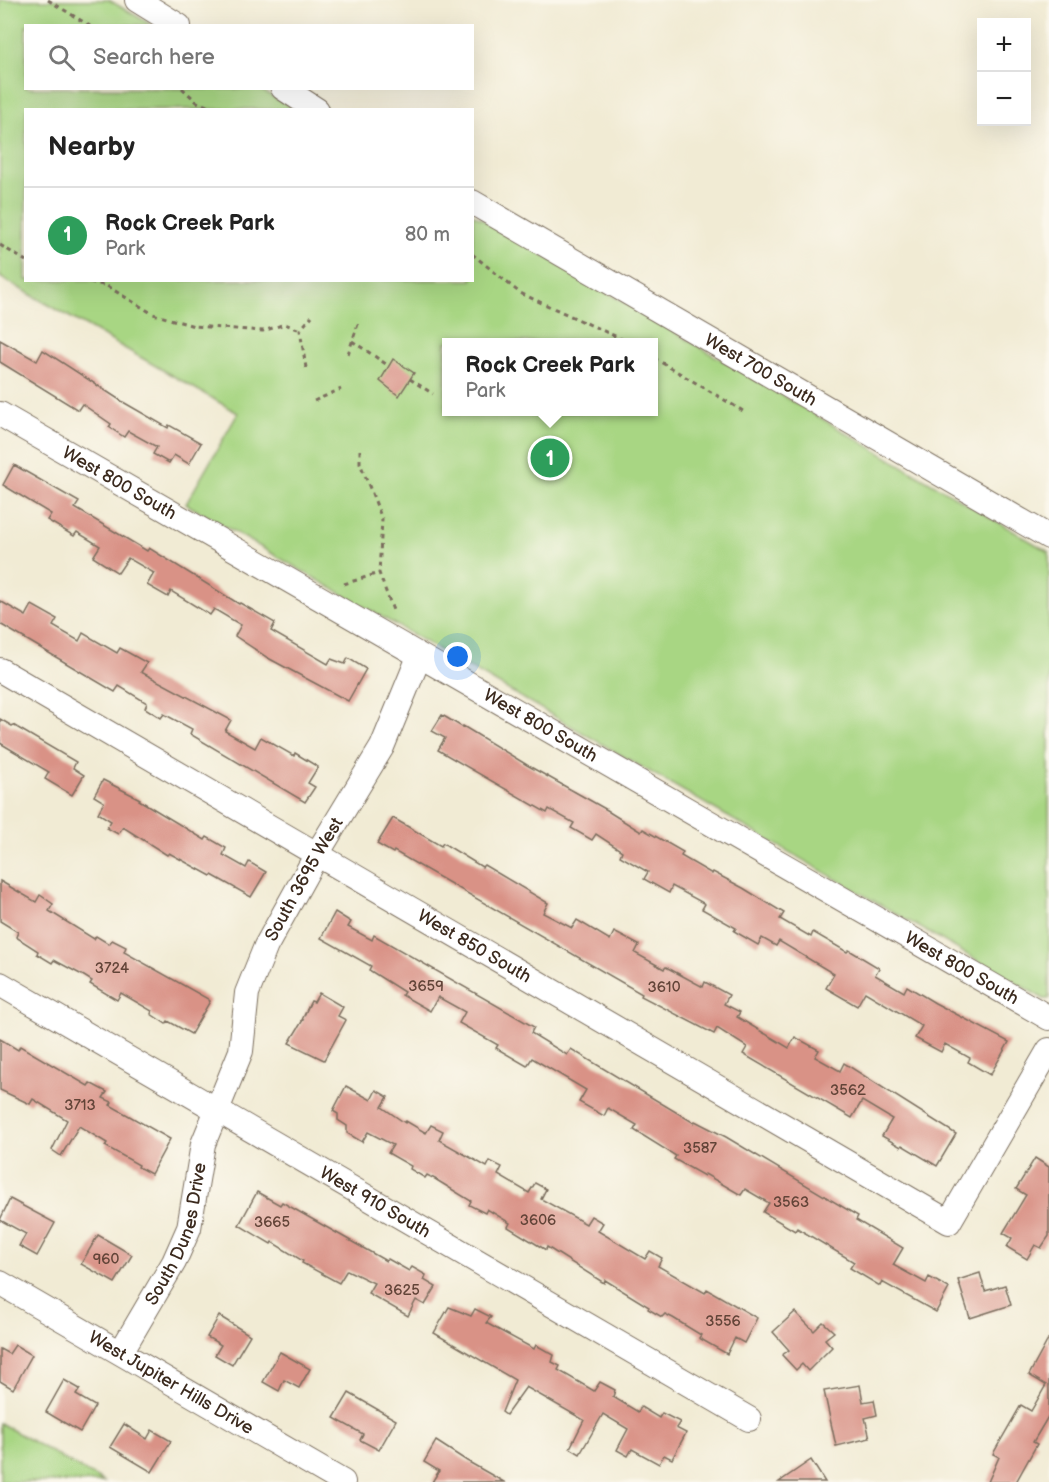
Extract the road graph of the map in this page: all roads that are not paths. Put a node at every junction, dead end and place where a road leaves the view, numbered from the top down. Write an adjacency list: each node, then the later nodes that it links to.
1 (137, 0): 2 (street)
2 (176, 24)
3 (286, 90): 4 (street)
4 (314, 108)
5 (474, 203): 7 (street, West 700 South)
6 (0, 414): 8 (street, West 800 South)
7 (1049, 537)
8 (419, 657): 10 (street, South 3695 West); 12 (street, West 800 South)
9 (0, 670): 10 (street, West 850 South)
10 (317, 854): 13 (street, West 850 South); 14 (street, South 3695 West)
11 (0, 984): 14 (street, West 910 South)
12 (1049, 1018)
13 (1049, 1050)
14 (218, 1110): 16 (street, South Dunes Drive); 17 (street, West 910 South)
15 (0, 1283): 16 (street, West Jupiter Hills Drive)
16 (121, 1352): 18 (street, West Jupiter Hills Drive)
17 (749, 1419)
18 (343, 1482)

